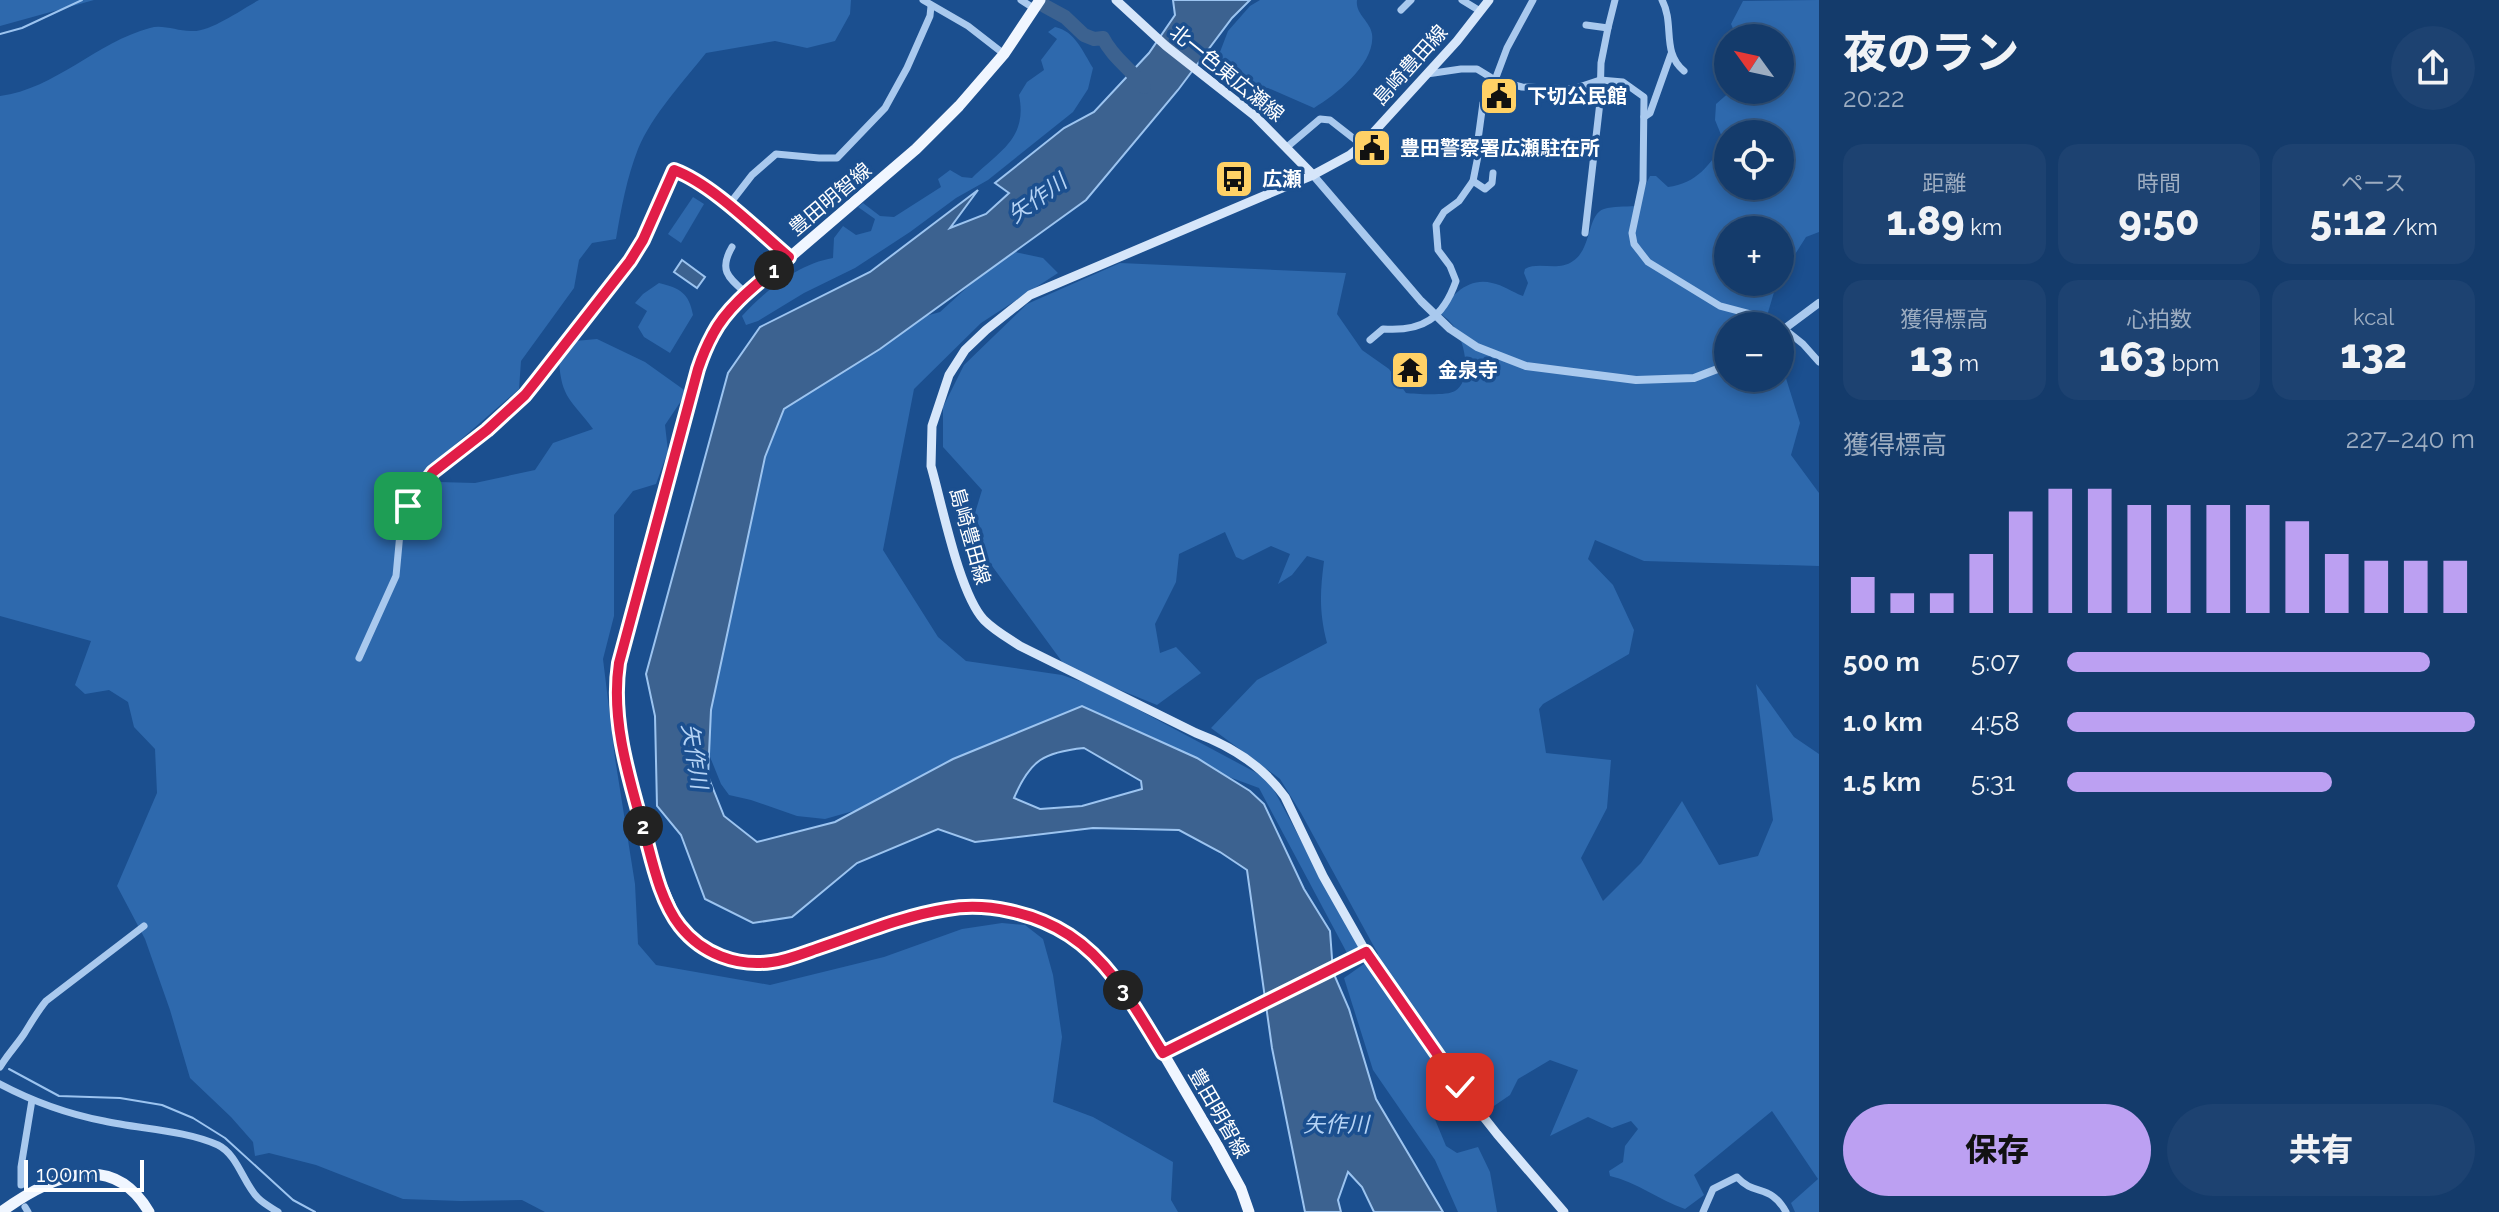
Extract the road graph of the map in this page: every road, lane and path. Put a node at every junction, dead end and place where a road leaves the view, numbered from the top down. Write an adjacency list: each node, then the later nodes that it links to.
1 (923, 0): 11 (street)
2 (1021, 0): 10 (street)
3 (1116, 0): 24 (main road, 北一色東広瀬線)
4 (1411, 0): 12 (street)
5 (1462, 0): 13 (street)
6 (1489, 0): 13 (main road, 島崎豊田線)
7 (1533, 0): 20 (street)
8 (1615, 0): 15 (street)
9 (1662, 0): 17 (street)
10 (1037, 5): 16 (main road, 豊田明智線)
11 (931, 6): 16 (street); 28 (street)
12 (1401, 10)
13 (1480, 11): 19 (main road, 島崎豊田線)
14 (1586, 25): 15 (street)
15 (1608, 28): 21 (street)
16 (1004, 54): 31 (main road, 豊田明智線)
17 (1671, 54): 18 (street); 22 (street)
18 (1684, 71)
19 (1427, 74): 20 (street); 23 (main road, 島崎豊田線)
20 (1495, 80): 21 (street); 27 (street)
21 (1600, 80): 22 (street); 29 (street)
22 (1644, 117): 34 (street)
23 (1362, 145): 24 (street); 26 (main road, 島崎豊田線)
24 (1287, 147): 26 (main road, 北一色東広瀬線)
25 (1493, 173): 27 (street)
26 (1313, 175): 35 (street); 43 (main road, 島崎豊田線)
27 (1473, 181): 35 (street)
28 (728, 206): 31 (street); 41 (street)
29 (1585, 233)
30 (732, 247): 32 (street)
31 (789, 257): 32 (main road, 豊田明智線)
32 (747, 294): 44 (main road, 豊田明智線)
33 (1819, 303): 36 (street)
34 (1739, 312)
35 (1434, 314): 38 (street); 40 (street)
36 (1794, 321)
37 (1794, 339): 39 (street)
38 (1370, 340)
39 (1819, 362)
40 (1714, 370)
41 (359, 658)
42 (144, 926): 45 (street)
43 (1362, 954): 44 (street); 53 (main road, 島崎豊田線)
44 (1163, 1053): 52 (main road, 豊田明智線)
45 (0, 1067)
46 (0, 1084): 47 (street)
47 (32, 1100): 48 (street); 51 (street)
48 (21, 1185)
49 (1, 1212): 50 (main road)
50 (149, 1212)
51 (278, 1212)
52 (1249, 1212)
53 (1564, 1212)
54 (1703, 1212): 55 (street)
55 (1786, 1212)

